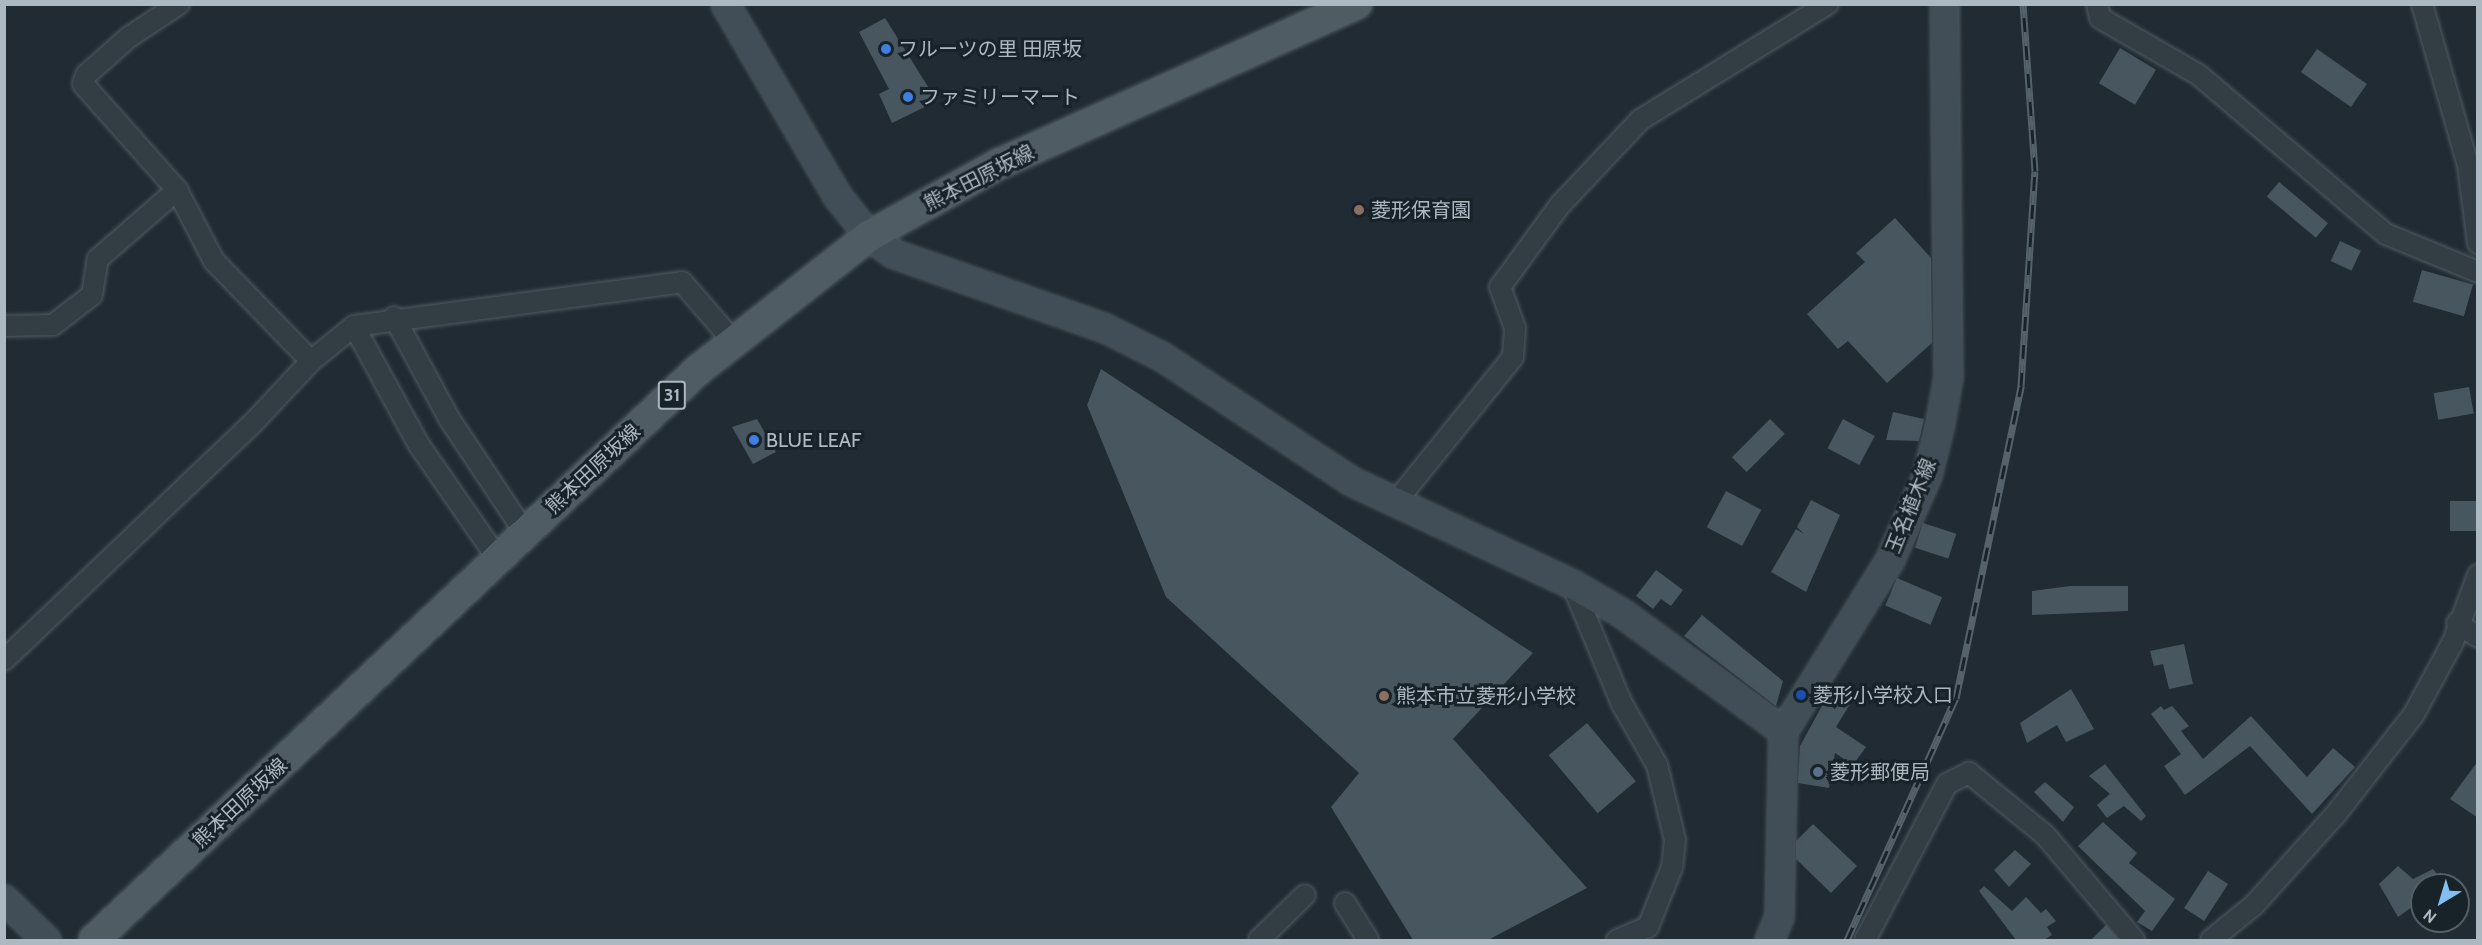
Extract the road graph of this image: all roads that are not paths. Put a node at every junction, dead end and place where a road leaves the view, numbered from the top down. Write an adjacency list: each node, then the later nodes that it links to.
1 (179, 4): 8 (street)
2 (725, 4): 9 (street)
3 (1357, 4): 9 (main road, 熊本田原坂線 / 31)
4 (1828, 4): 17 (street)
5 (1944, 4): 25 (street, 玉名植木線)
6 (2097, 4): 11 (street)
7 (2422, 4): 10 (street)
8 (177, 190): 13 (street); 16 (street)
9 (868, 236): 15 (main road, 熊本田原坂線 / 31); 17 (street)
10 (2478, 243)
11 (2478, 272)
12 (394, 317): 14 (street); 15 (street); 18 (street)
13 (4, 326)
14 (354, 326): 16 (street); 19 (street)
15 (734, 342): 18 (main road, 熊本田原坂線 / 31)
16 (311, 361): 24 (street)
17 (1394, 504): 21 (street)
18 (525, 533): 19 (main road, 熊本田原坂線 / 31)
19 (498, 560): 30 (main road, 熊本田原坂線 / 31)
20 (2478, 575): 22 (street)
21 (1572, 584): 25 (street); 33 (street)
22 (2457, 623): 23 (street); 37 (street)
23 (2478, 637)
24 (4, 660)
25 (1783, 731): 34 (street)
26 (1305, 896): 31 (street)
27 (4, 899): 29 (street)
28 (1345, 903): 32 (street)
29 (46, 940)
30 (94, 940)
31 (1259, 940)
32 (1368, 940)
33 (1617, 940)
34 (1769, 940)
35 (1864, 940): 36 (street)
36 (2134, 940)
37 (2211, 940)

